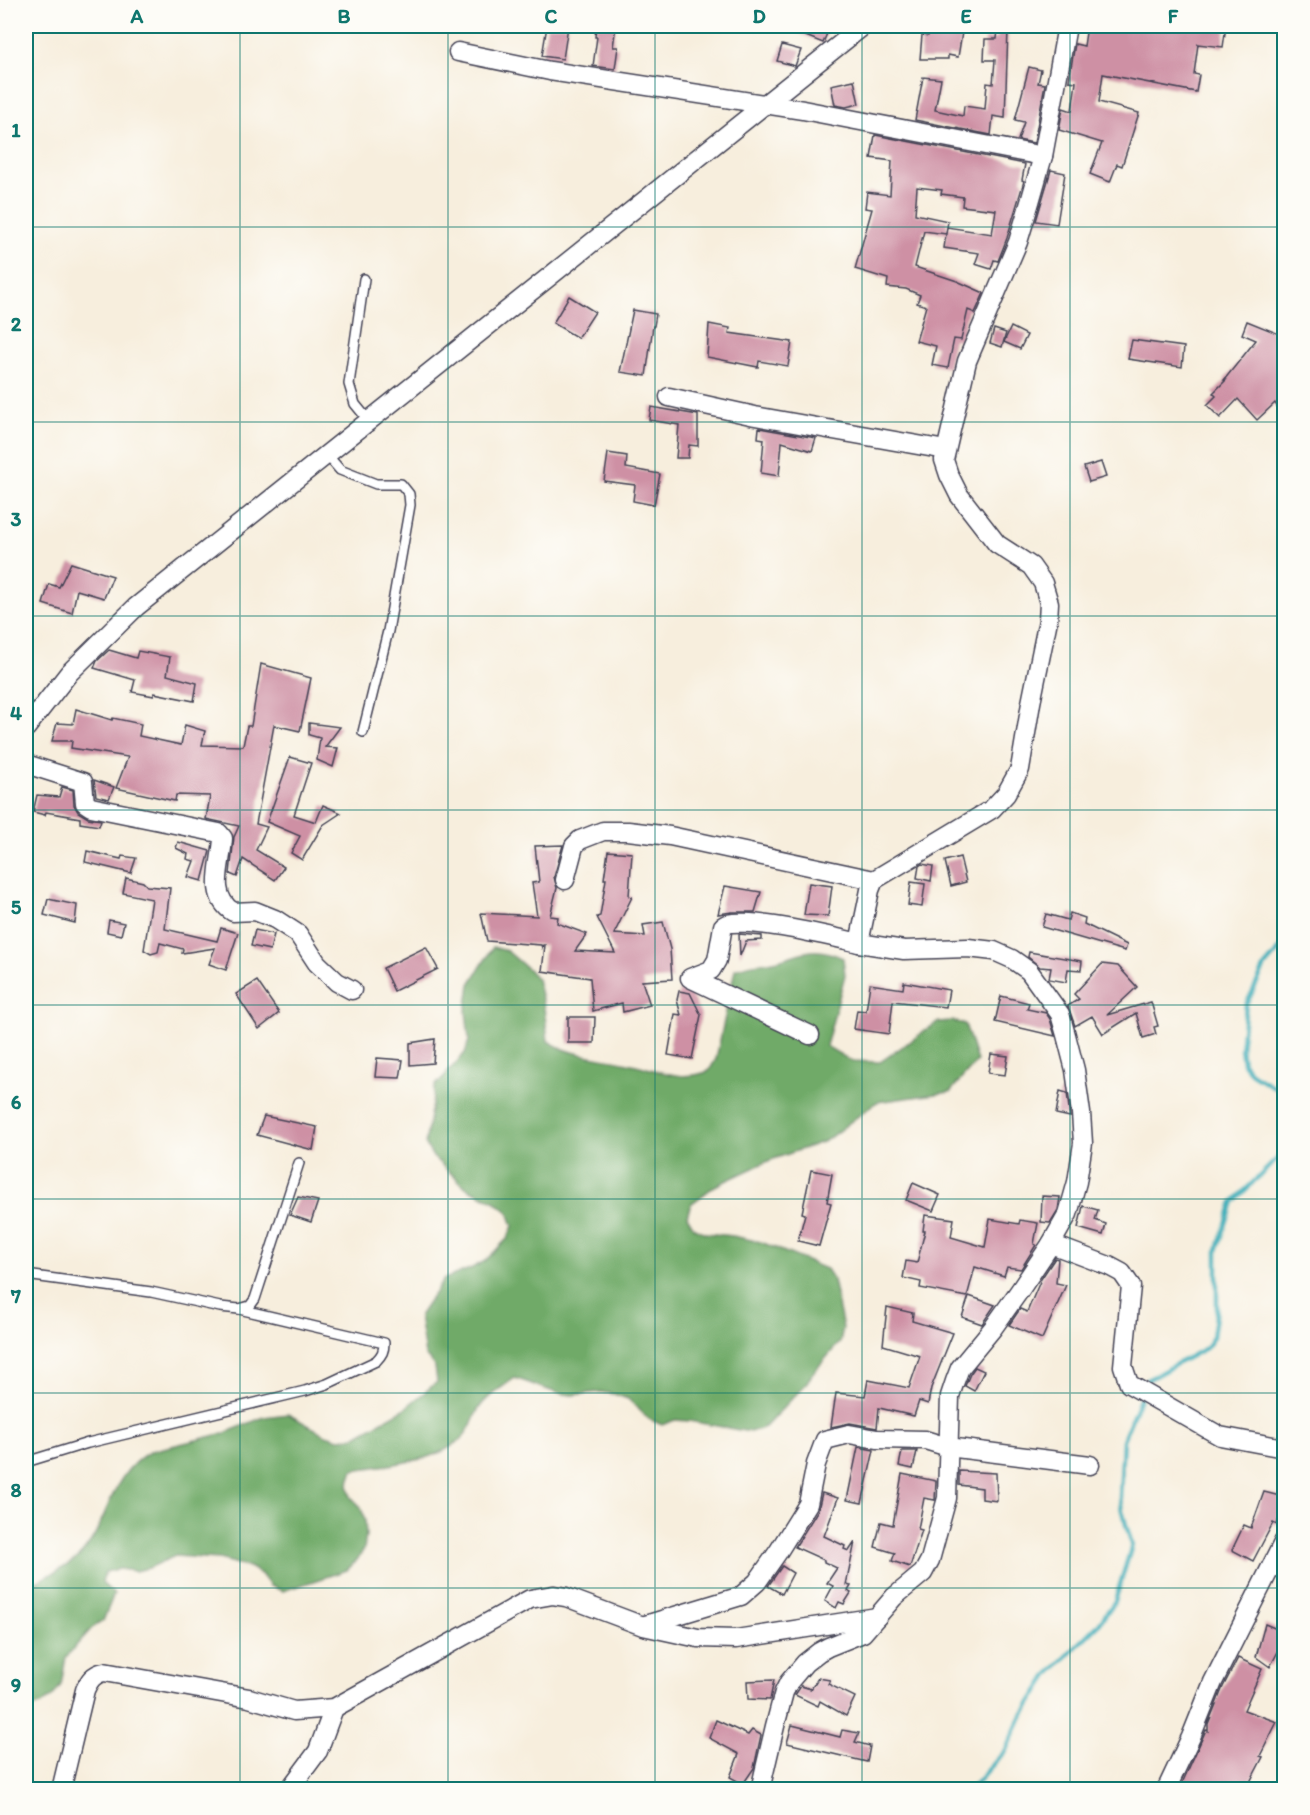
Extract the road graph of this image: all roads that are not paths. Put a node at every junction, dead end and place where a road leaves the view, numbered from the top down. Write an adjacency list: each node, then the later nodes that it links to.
1 (863, 26): 4 (street)
2 (1067, 26): 5 (street)
3 (458, 52): 4 (street)
4 (765, 104): 5 (street); 8 (street)
5 (1043, 156): 9 (street)
6 (364, 279): 8 (lane)
7 (669, 397): 9 (street)
8 (369, 422): 10 (street)
9 (946, 450): 15 (street)
10 (327, 455): 11 (street); 12 (lane)
11 (26, 728)
12 (363, 732)
13 (26, 765): 17 (street)
14 (566, 880): 15 (street)
15 (874, 880): 16 (street)
16 (859, 943): 18 (street); 20 (street)
17 (352, 990)
18 (810, 1035)
19 (299, 1163): 22 (lane)
20 (1051, 1244): 23 (street); 24 (street)
21 (26, 1275): 22 (lane)
22 (239, 1309): 25 (lane)
23 (948, 1447): 26 (street); 28 (street); 29 (street)
24 (1284, 1448)
25 (26, 1462)
26 (1090, 1465)
27 (1284, 1541): 34 (street)
28 (876, 1617): 29 (street); 33 (street)
29 (643, 1626): 30 (street)
30 (334, 1708): 31 (street); 32 (street)
31 (61, 1790)
32 (289, 1790)
33 (760, 1790)
34 (1166, 1790)

